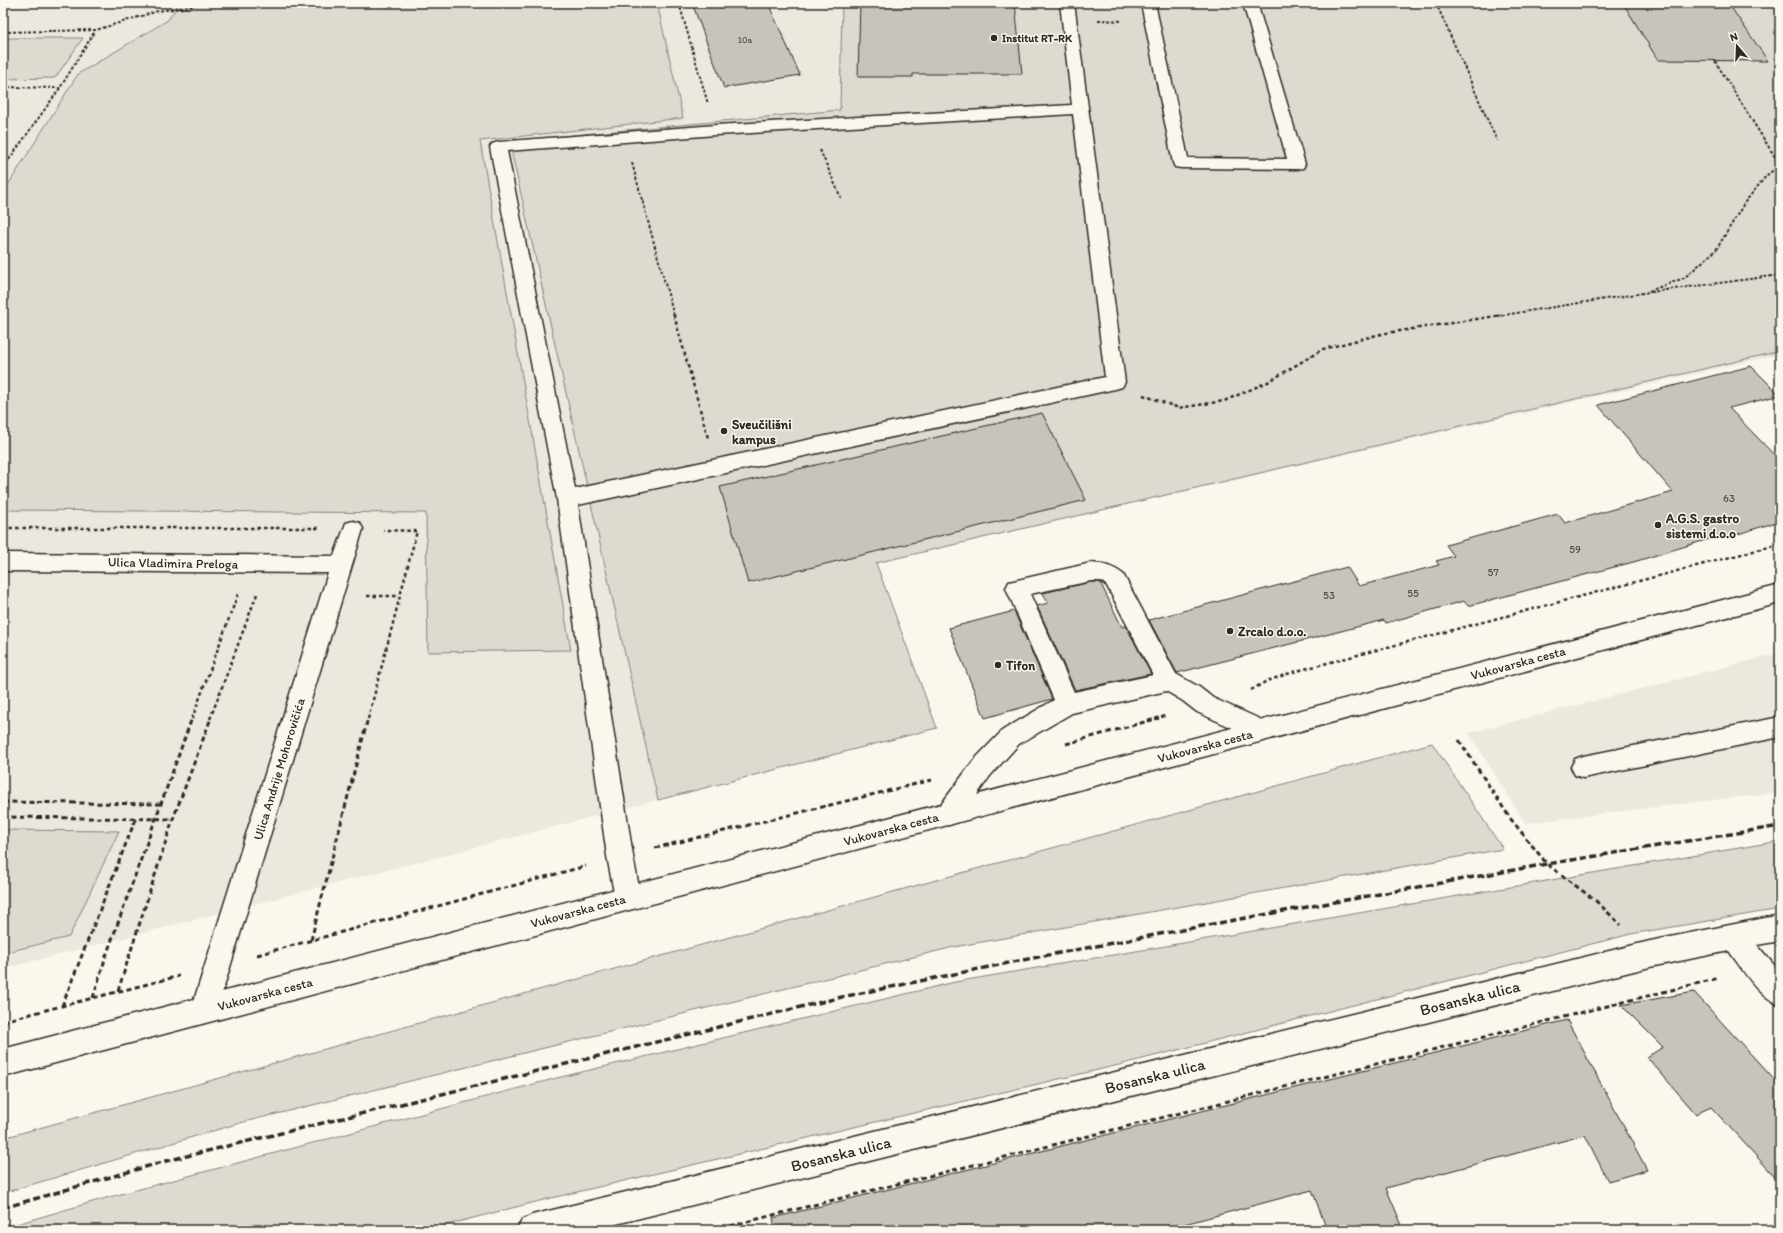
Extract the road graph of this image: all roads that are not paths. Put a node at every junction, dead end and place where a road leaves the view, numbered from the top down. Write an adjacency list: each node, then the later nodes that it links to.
1 (1067, 3): 4 (street)
2 (1148, 3): 3 (street)
3 (1250, 3)
4 (1081, 109): 5 (street); 5 (street)
5 (567, 499): 16 (street)
6 (353, 529): 8 (street, Ulica Andrije Mohorovičića)
7 (3, 562): 8 (street, Ulica Vladimira Preloga)
8 (342, 565): 20 (street, Ulica Andrije Mohorovičića)
9 (1780, 594): 13 (street, Vukovarska cesta)
10 (1168, 681): 11 (street); 11 (street); 13 (street)
11 (1067, 704): 15 (street)
12 (1780, 727): 14 (street)
13 (1263, 731): 15 (street, Vukovarska cesta)
14 (1583, 767)
15 (949, 814): 16 (street, Vukovarska cesta)
16 (628, 898): 20 (street, Vukovarska cesta)
17 (1780, 928): 18 (street, Bosanska ulica)
18 (1734, 936): 19 (street); 22 (street, Bosanska ulica)
19 (1780, 992)
20 (204, 1010): 21 (street, Vukovarska cesta)
21 (3, 1064)
22 (532, 1230)

